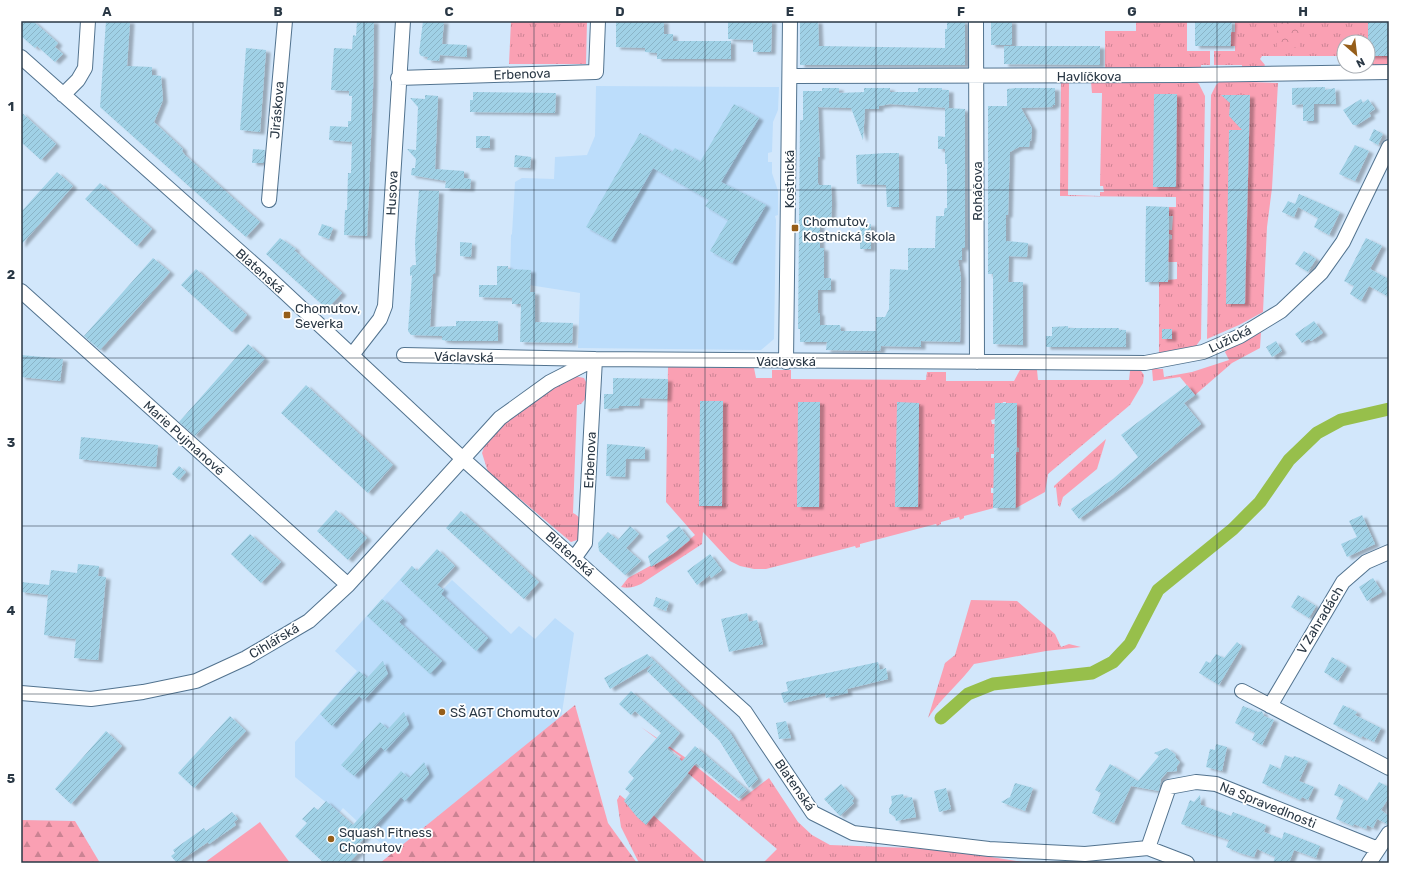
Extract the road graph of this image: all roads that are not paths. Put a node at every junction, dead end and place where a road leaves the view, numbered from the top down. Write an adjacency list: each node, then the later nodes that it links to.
1 (88, 21): 12 (street)
2 (285, 21): 14 (street, Jiráskova)
3 (403, 21): 11 (street, Husova)
4 (598, 21): 11 (street, Erbenova)
5 (790, 21): 9 (street, Kostnická)
6 (976, 21): 10 (street, Roháčova)
7 (21, 57): 12 (street, Blatenská)
8 (1389, 72): 10 (street, Havlíčkova)
9 (790, 76): 10 (street, Havlíčkova); 19 (street, Kostnická)
10 (976, 76): 20 (street, Roháčova)
11 (398, 78): 16 (street, Husova)
12 (63, 95): 16 (street, Blatenská)
13 (1389, 147): 20 (street, Lužická)
14 (269, 200)
15 (21, 291): 24 (street, Marie Pujmanové)
16 (352, 355): 21 (street, Blatenská)
17 (404, 356): 18 (street, Václavská)
18 (595, 359): 19 (street, Václavská); 21 (street, Václavská); 23 (street, Erbenova)
19 (786, 362): 20 (street, Václavská)
20 (977, 362)
21 (462, 458): 23 (street, Blatenská); 24 (street, Cihlářská)
22 (1389, 552): 27 (street, V Zahradách)
23 (575, 557): 30 (street, Blatenská)
24 (348, 585): 26 (street, Cihlářská)
25 (1242, 692): 27 (street)
26 (21, 693)
27 (1270, 706): 28 (street)
28 (1389, 768)
29 (1389, 833): 31 (street)
30 (1148, 848): 31 (street, Na Spravedlnosti); 32 (street, Blatenská)
31 (1378, 849): 33 (street)
32 (1187, 863)
33 (1370, 863)

